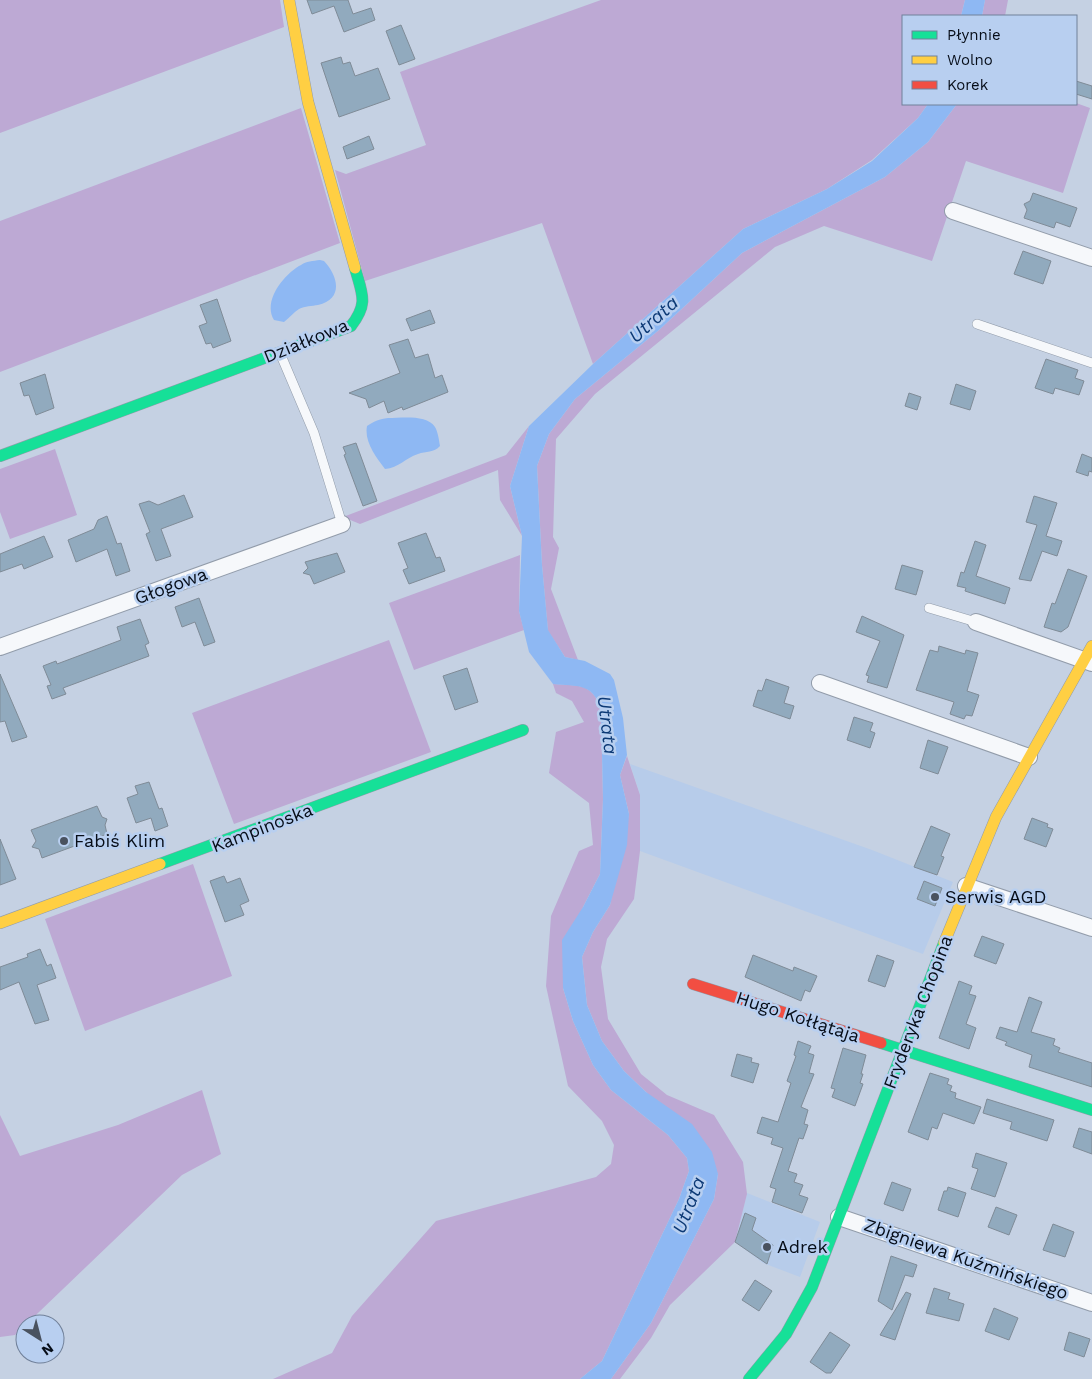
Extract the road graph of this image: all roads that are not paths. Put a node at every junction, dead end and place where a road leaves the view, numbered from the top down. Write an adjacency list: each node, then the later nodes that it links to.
1 (289, 0): 5 (street, Działkowa)
2 (953, 211): 3 (street)
3 (1092, 258)
4 (978, 324): 6 (lane)
5 (280, 352): 7 (street, Działkowa); 8 (lane)
6 (1092, 363)
7 (0, 456)
8 (342, 524): 11 (street, Głogowa)
9 (929, 608): 10 (lane)
10 (976, 622): 12 (street)
11 (0, 647)
12 (1089, 656): 15 (street, Fryderyka Chopina)
13 (820, 684): 15 (street)
14 (522, 730): 17 (street, Kampinoska)
15 (1029, 757): 16 (street, Fryderyka Chopina)
16 (966, 886): 18 (street); 20 (street, Fryderyka Chopina)
17 (0, 923)
18 (1092, 928)
19 (693, 984): 20 (street, Hugo Kołłątaja)
20 (904, 1049): 21 (street, Hugo Kołłątaja); 22 (street, Fryderyka Chopina)
21 (1092, 1110)
22 (839, 1217): 23 (street, Zbigniewa Kuźmińskiego); 24 (street, Fryderyka Chopina)
23 (1092, 1304)
24 (749, 1379)

